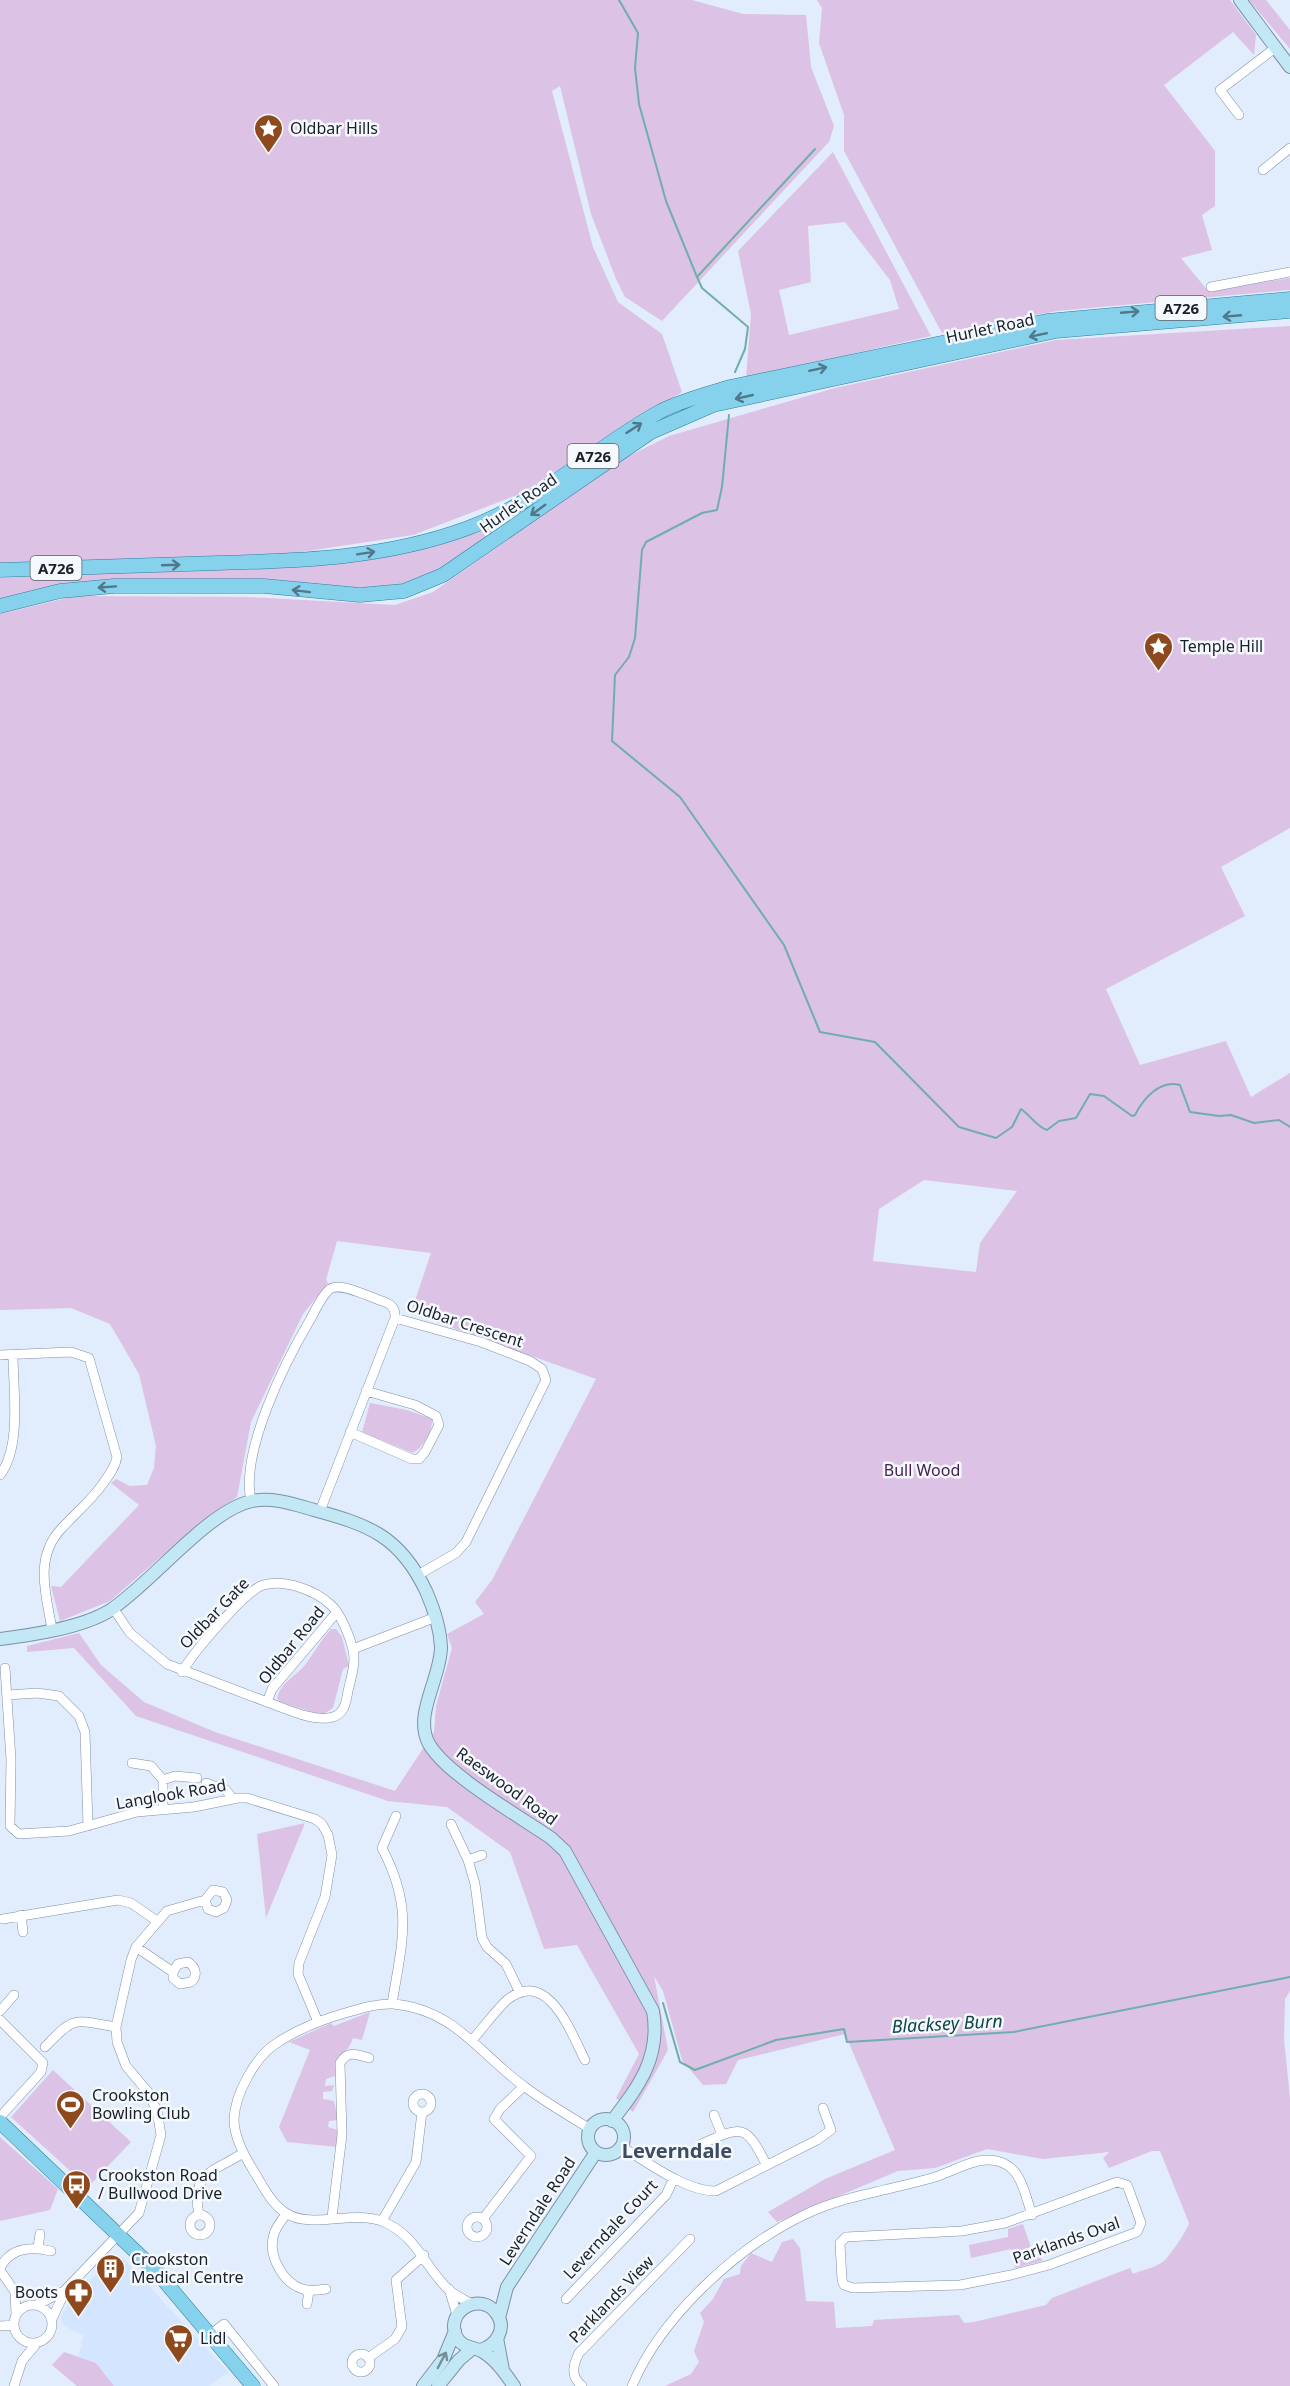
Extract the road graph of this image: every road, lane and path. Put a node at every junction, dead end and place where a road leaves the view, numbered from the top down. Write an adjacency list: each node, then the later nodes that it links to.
1 (1240, 0): 2 (street)
2 (1275, 48): 3 (street); 4 (street)
3 (1290, 67)
4 (1239, 115)
5 (1290, 148): 6 (street)
6 (1263, 170)
7 (1290, 272): 8 (street)
8 (1211, 287)
9 (1290, 299): 11 (main road, Hurlet Road / A726, one-way to 9)
10 (1290, 311): 12 (main road, Hurlet Road / A726, one-way to 12)
11 (0, 570)
12 (0, 606)
13 (395, 1318): 16 (street); 21 (street, Oldbar Crescent); 23 (street, Oldbar Crescent)
14 (0, 1355): 15 (street)
15 (13, 1355): 18 (street); 27 (street)
16 (366, 1391): 17 (street); 17 (street)
17 (350, 1432): 22 (street)
18 (12, 1451): 19 (street); 20 (street)
19 (0, 1452)
20 (0, 1475)
21 (251, 1501): 22 (street, Raeswood Road); 24 (street, Raeswood Road)
22 (320, 1511): 23 (street, Raeswood Road)
23 (418, 1575): 26 (street, Raeswood Road)
24 (113, 1608): 27 (street, Raeswood Road); 31 (street, Oldbar Road)
25 (337, 1612): 29 (street, Oldbar Road); 31 (street, Oldbar Gate); 33 (street, Oldbar Road)
26 (436, 1617): 29 (street); 70 (street, Raeswood Road)
27 (52, 1629): 28 (street, Raeswood Road)
28 (0, 1639)
29 (354, 1653): 33 (street, Oldbar Road)
30 (5, 1668): 32 (street, Langlook Road)
31 (182, 1672): 33 (street, Oldbar Road)
32 (8, 1695): 42 (street); 42 (street, Langlook Road)
33 (267, 1702)
34 (132, 1763): 36 (street)
35 (197, 1778): 36 (street)
36 (163, 1780): 39 (street)
37 (206, 1783): 38 (street)
38 (232, 1798): 39 (street, Langlook Road); 59 (street, Langlook Road)
39 (163, 1809): 42 (street, Langlook Road)
40 (396, 1816): 43 (street)
41 (451, 1824): 46 (street)
42 (88, 1826)
43 (382, 1848): 44 (street); 56 (street)
44 (370, 1850)
45 (482, 1855): 46 (street)
46 (468, 1860): 54 (street)
47 (205, 1900): 50 (street)
48 (21, 1915): 49 (street); 50 (street); 51 (street)
49 (3, 1919)
50 (157, 1921): 52 (street)
51 (23, 1932)
52 (136, 1947): 53 (street); 60 (street)
53 (173, 1972)
54 (520, 1993): 61 (street); 64 (street)
55 (14, 1995): 57 (street)
56 (392, 2004): 59 (street); 61 (street)
57 (0, 2011)
58 (0, 2020): 69 (street)
59 (318, 2022): 77 (street)
60 (116, 2027): 62 (street); 87 (street)
61 (473, 2039): 65 (street)
62 (45, 2047)
63 (369, 2058): 83 (street)
64 (585, 2060)
65 (524, 2086): 72 (street); 84 (street)
66 (824, 2108): 78 (street)
67 (422, 2112): 85 (street)
68 (714, 2115): 73 (street)
69 (0, 2117)
70 (612, 2121): 72 (street); 75 (street)
71 (0, 2122): 87 (main road)
72 (590, 2128): 76 (street)
73 (722, 2135): 74 (street); 78 (street)
74 (701, 2144)
75 (622, 2147): 76 (street); 79 (street)
76 (596, 2152): 93 (street, Leverndale Road)
77 (243, 2153): 80 (street); 81 (street)
78 (766, 2164): 79 (street)
79 (674, 2178): 99 (street, Leverndale Court)
80 (286, 2214): 83 (street); 97 (street)
81 (199, 2215)
82 (1032, 2215): 82 (street, Parklands Oval); 125 (street)
83 (332, 2217): 85 (street)
84 (483, 2219)
85 (382, 2221): 91 (street)
86 (40, 2234): 89 (street)
87 (118, 2234): 94 (street); 110 (main road)
88 (690, 2239): 124 (street, Parklands View)
89 (38, 2247): 90 (street); 92 (street)
90 (51, 2250)
91 (424, 2256): 96 (street); 115 (street)
92 (0, 2269): 98 (street)
93 (507, 2287): 101 (street, Leverndale Road); 105 (street, Leverndale Road)
94 (66, 2289): 102 (street); 106 (street)
95 (326, 2289): 97 (street)
96 (449, 2289): 101 (street); 104 (street)
97 (309, 2291): 100 (street)
98 (15, 2292): 102 (street); 103 (street)
99 (566, 2300)
100 (307, 2304)
101 (478, 2304): 104 (street); 105 (street)
102 (35, 2305): 103 (street); 106 (street)
103 (16, 2314): 107 (street)
104 (457, 2315): 109 (street)
105 (499, 2318): 112 (street)
106 (52, 2319): 113 (street)
107 (14, 2325): 108 (street); 111 (street)
108 (0, 2326)
109 (454, 2331): 114 (street); 121 (street, one-way to 109)
110 (212, 2334): 119 (main road); 120 (street)
111 (19, 2337): 113 (street); 116 (street)
112 (497, 2338): 114 (street); 117 (street)
113 (38, 2342): 116 (street)
114 (476, 2349): 117 (street); 122 (street)
115 (368, 2358)
116 (22, 2361): 118 (street)
117 (503, 2370): 123 (street)
118 (15, 2386)
119 (253, 2386)
120 (274, 2386)
121 (423, 2386)
122 (438, 2386)
123 (514, 2386)
124 (582, 2386)
125 (632, 2386)

